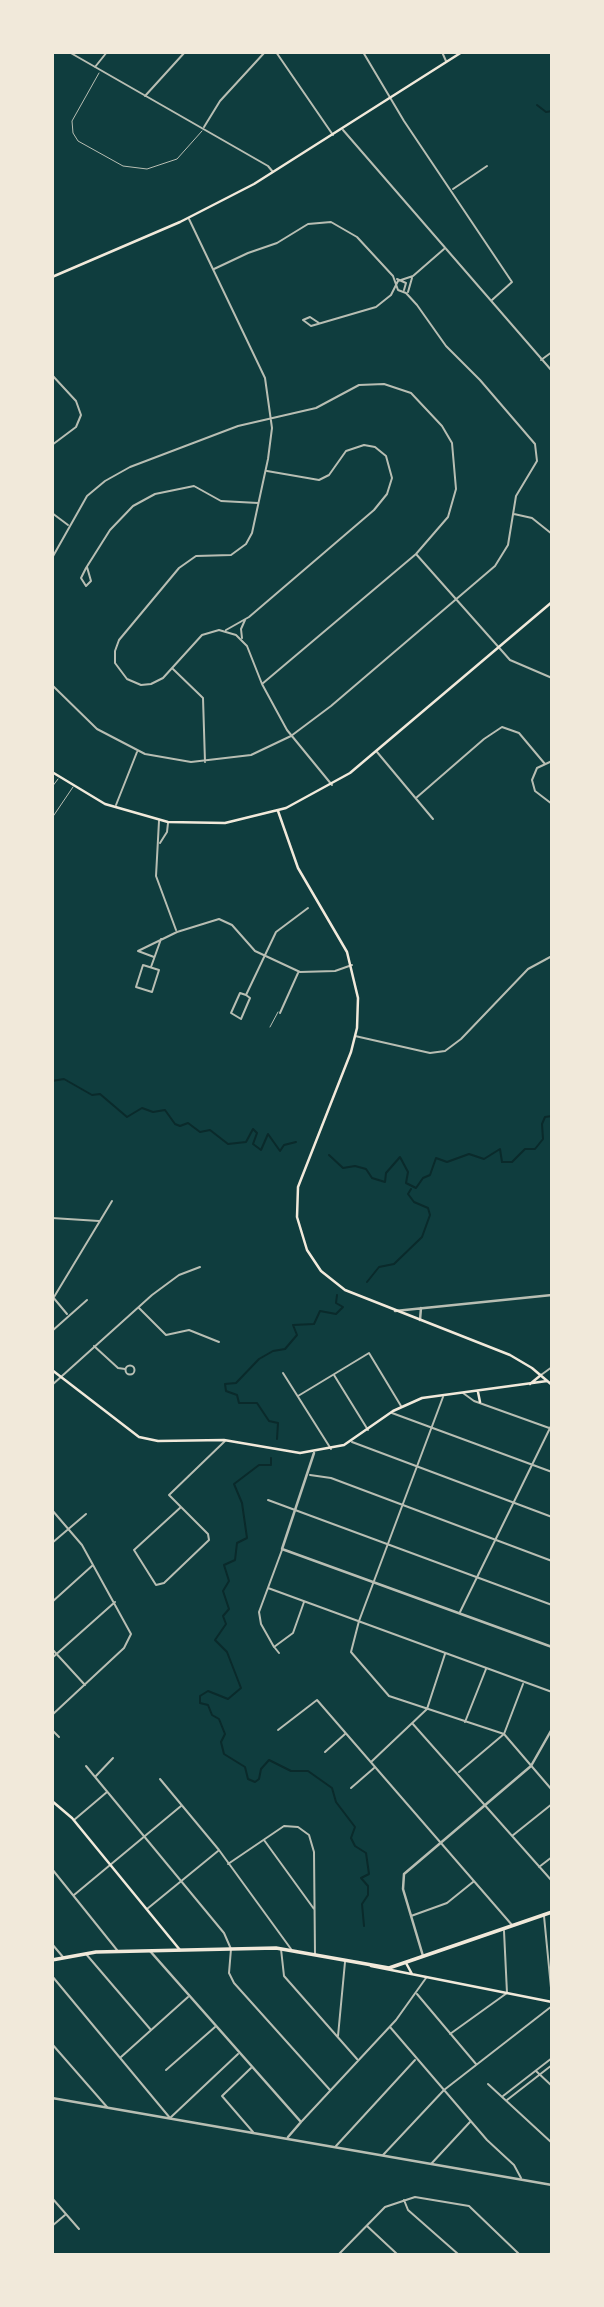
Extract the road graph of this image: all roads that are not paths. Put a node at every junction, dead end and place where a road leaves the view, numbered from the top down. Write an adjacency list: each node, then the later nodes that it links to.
1 (69, 52): 10 (street)
2 (107, 52): 10 (street)
3 (184, 52): 12 (street)
4 (265, 52): 14 (street)
5 (276, 52): 16 (street)
6 (363, 52): 13 (street)
7 (442, 52): 9 (street)
8 (462, 52): 9 (main road)
9 (447, 62): 13 (main road)
10 (94, 67): 11 (street)
11 (100, 71): 12 (street); 14 (lane)
12 (145, 96): 14 (street)
13 (390, 99): 15 (main road); 19 (street)
14 (204, 129): 18 (street)
15 (342, 129): 16 (main road); 21 (street)
16 (333, 135): 18 (main road)
17 (487, 166): 19 (street)
18 (273, 173): 20 (main road)
19 (451, 191): 32 (street)
20 (189, 218): 22 (street); 25 (main road)
21 (445, 248): 24 (street); 32 (street)
22 (214, 269): 23 (street); 38 (street)
23 (393, 276): 26 (street); 27 (street)
24 (413, 276): 26 (street); 28 (street)
25 (52, 277)
26 (401, 280): 27 (street); 28 (street)
27 (396, 285): 29 (street); 30 (street)
28 (407, 286): 29 (street); 31 (street)
29 (401, 291): 30 (street); 31 (street)
30 (391, 295): 33 (street)
31 (410, 296): 43 (street)
32 (490, 301): 35 (street)
33 (318, 323)
34 (551, 352): 35 (street)
35 (541, 360): 36 (street)
36 (551, 371)
37 (52, 374): 39 (street)
38 (271, 418): 40 (street); 44 (street); 46 (street)
39 (52, 445)
40 (266, 471): 41 (street); 51 (street)
41 (259, 503): 48 (street); 55 (street)
42 (52, 513): 44 (street)
43 (513, 514): 45 (street); 49 (street)
44 (68, 526): 47 (street)
45 (551, 534)
46 (416, 554): 49 (street); 57 (street)
47 (52, 558)
48 (87, 567): 48 (street)
49 (455, 600): 54 (street); 59 (street)
50 (551, 602): 54 (main road)
51 (246, 619): 52 (street); 53 (street)
52 (224, 631): 53 (street); 55 (street)
53 (242, 640): 57 (street)
54 (498, 648): 56 (street); 61 (main road)
55 (172, 668): 63 (street)
56 (551, 678)
57 (262, 684): 59 (street)
58 (52, 685): 60 (street)
59 (291, 736): 63 (street); 67 (street)
60 (138, 751): 63 (street); 72 (street)
61 (376, 751): 67 (main road); 70 (street)
62 (551, 761): 64 (street)
63 (205, 762)
64 (545, 764): 70 (street); 71 (street)
65 (52, 772): 66 (main road)
66 (59, 777): 68 (lane); 69 (main road)
67 (332, 785): 73 (main road)
68 (52, 787)
69 (73, 787): 72 (main road); 74 (lane)
70 (416, 798): 75 (street)
71 (551, 804)
72 (114, 807): 76 (main road)
73 (278, 811): 77 (main road); 85 (main road)
74 (52, 818)
75 (433, 819)
76 (159, 820): 77 (main road); 78 (street)
77 (168, 822): 78 (street)
78 (159, 844): 80 (street)
79 (308, 908): 82 (street)
80 (177, 932): 81 (street); 82 (street)
81 (161, 938): 84 (street); 84 (street)
82 (264, 956): 87 (street); 88 (street)
83 (551, 956): 91 (street)
84 (154, 957): 86 (street)
85 (352, 965): 87 (street); 91 (main road)
86 (151, 967): 86 (street)
87 (299, 972): 89 (street)
88 (246, 995): 88 (street)
89 (280, 1013): 90 (lane)
90 (270, 1027)
91 (355, 1036): 101 (main road)
92 (112, 1201): 94 (street)
93 (52, 1218): 94 (street)
94 (100, 1221): 97 (street)
95 (200, 1267): 99 (street)
96 (551, 1295): 100 (street)
97 (53, 1297): 102 (street)
98 (87, 1300): 102 (street)
99 (139, 1307): 105 (street); 106 (street)
100 (421, 1308): 101 (street); 103 (street)
101 (395, 1311): 103 (main road)
102 (68, 1315): 104 (street)
103 (420, 1320): 112 (main road)
104 (52, 1331)
105 (219, 1342)
106 (93, 1345): 108 (street); 113 (street)
107 (551, 1367): 112 (street)
108 (125, 1369)
109 (52, 1370): 113 (main road)
110 (283, 1373): 121 (street)
111 (333, 1374): 121 (street); 123 (street); 128 (street)
112 (541, 1375): 114 (main road); 115 (main road)
113 (61, 1376): 116 (street); 129 (main road)
114 (549, 1379): 115 (main road); 117 (main road)
115 (530, 1384): 118 (main road)
116 (52, 1385)
117 (551, 1385)
118 (478, 1391): 119 (main road); 122 (main road)
119 (463, 1393): 120 (main road); 122 (street)
120 (443, 1395): 123 (main road); 126 (street)
121 (298, 1396): 131 (street)
122 (480, 1402): 127 (street)
123 (401, 1406): 124 (main road)
124 (391, 1412): 126 (street); 128 (main road)
125 (551, 1424): 127 (street)
126 (431, 1428): 133 (street); 134 (street)
127 (550, 1429): 133 (street)
128 (368, 1430): 130 (main road)
129 (226, 1440): 132 (main road); 140 (street)
130 (351, 1441): 131 (main road); 134 (street)
131 (331, 1449): 132 (main road)
132 (314, 1453): 136 (street)
133 (531, 1465): 135 (street); 138 (street)
134 (416, 1467): 138 (street); 139 (street)
135 (551, 1472)
136 (310, 1475): 139 (street); 142 (street)
137 (268, 1500): 142 (street)
138 (513, 1503): 144 (street); 146 (street)
139 (403, 1506): 146 (street); 148 (street)
140 (181, 1507): 140 (street)
141 (52, 1510): 145 (street)
142 (296, 1510): 148 (street); 149 (street)
143 (86, 1514): 145 (street)
144 (551, 1517)
145 (69, 1528): 147 (street); 151 (street)
146 (495, 1541): 150 (street); 152 (street)
147 (52, 1543)
148 (387, 1545): 152 (street); 153 (street)
149 (282, 1549): 153 (street); 154 (street)
150 (551, 1561)
151 (94, 1564): 155 (street); 156 (street)
152 (476, 1577): 158 (street); 159 (street)
153 (374, 1583): 159 (street); 160 (street)
154 (268, 1588): 157 (street); 161 (street)
155 (116, 1601): 166 (street); 170 (street)
156 (52, 1602)
157 (304, 1602): 160 (street); 161 (street)
158 (551, 1605)
159 (459, 1614): 162 (street)
160 (359, 1621): 165 (street); 172 (street)
161 (274, 1647): 164 (street)
162 (551, 1647)
163 (52, 1649): 166 (street)
164 (279, 1653)
165 (445, 1653): 168 (street); 172 (street)
166 (57, 1654): 167 (street); 170 (street)
167 (52, 1658)
168 (486, 1668): 169 (street); 174 (street)
169 (523, 1683): 171 (street); 180 (street)
170 (85, 1685): 173 (street)
171 (551, 1692)
172 (427, 1709): 174 (street); 175 (street)
173 (52, 1715)
174 (465, 1722): 180 (street)
175 (412, 1723): 184 (street); 188 (street)
176 (551, 1729): 186 (street)
177 (52, 1730): 181 (street)
178 (278, 1730): 179 (street)
179 (346, 1733): 182 (street); 184 (street)
180 (504, 1734): 186 (street); 188 (street)
181 (59, 1737)
182 (325, 1752)
183 (113, 1758): 189 (street)
184 (371, 1762): 187 (street)
185 (86, 1766): 189 (street)
186 (531, 1766): 192 (street); 197 (street)
187 (375, 1767): 191 (street); 202 (street)
188 (458, 1773): 197 (street)
189 (95, 1777): 193 (street)
190 (160, 1779): 196 (street)
191 (351, 1788)
192 (551, 1790)
193 (108, 1791): 198 (street); 199 (street)
194 (53, 1803): 198 (main road)
195 (551, 1804): 200 (street)
196 (182, 1805): 199 (street); 203 (street)
197 (485, 1805): 200 (street); 202 (street)
198 (74, 1820): 206 (main road)
199 (144, 1836): 206 (street); 209 (street)
200 (512, 1836): 207 (street)
201 (263, 1839): 205 (street); 214 (street); 214 (street)
202 (440, 1842): 211 (street); 217 (street)
203 (219, 1850): 205 (street); 209 (street)
204 (551, 1857): 207 (street)
205 (228, 1864): 224 (street)
206 (111, 1865): 212 (street); 213 (main road)
207 (539, 1867): 210 (street)
208 (52, 1869): 212 (street)
209 (181, 1881): 213 (street); 222 (street)
210 (551, 1881)
211 (474, 1882): 217 (street); 218 (street)
212 (74, 1895): 225 (street)
213 (147, 1909): 223 (main road)
214 (314, 1910): 228 (street)
215 (551, 1912): 216 (main road)
216 (544, 1915): 218 (main road); 241 (street)
217 (411, 1916): 230 (street)
218 (513, 1926): 219 (main road)
219 (504, 1929): 230 (main road); 239 (street)
220 (52, 1944): 229 (street)
221 (281, 1948): 222 (main road); 224 (main road); 246 (street)
222 (231, 1949): 223 (main road); 261 (street)
223 (180, 1950): 226 (main road)
224 (291, 1950): 228 (main road)
225 (119, 1951): 226 (main road); 227 (main road)
226 (149, 1951): 240 (street)
227 (85, 1953): 229 (main road); 244 (street)
228 (315, 1955): 232 (main road)
229 (63, 1957): 231 (main road)
230 (423, 1957): 233 (main road)
231 (52, 1960)
232 (345, 1961): 234 (main road); 246 (street)
233 (406, 1963): 234 (main road); 235 (main road)
234 (371, 1966): 235 (main road)
235 (412, 1974): 237 (main road)
236 (52, 1976): 249 (street)
237 (427, 1977): 238 (street); 239 (main road)
238 (416, 1993): 243 (street); 245 (street)
239 (507, 1993): 241 (main road); 245 (street)
240 (188, 1997): 242 (street); 244 (street)
241 (551, 2002): 253 (street)
242 (215, 2027): 248 (street); 256 (street)
243 (390, 2027): 251 (street); 252 (street)
244 (151, 2030): 249 (street)
245 (450, 2034): 253 (street)
246 (338, 2036): 252 (street)
247 (52, 2044): 266 (street)
248 (238, 2053): 255 (street); 267 (street)
249 (120, 2057): 267 (street)
250 (551, 2058): 257 (street)
251 (417, 2059): 262 (street); 273 (street)
252 (358, 2060): 261 (street)
253 (477, 2065): 262 (street)
254 (551, 2065): 258 (street)
255 (251, 2068): 268 (street); 270 (street)
256 (166, 2070)
257 (536, 2071): 258 (street); 263 (street)
258 (540, 2074): 260 (street); 265 (street)
259 (488, 2084): 263 (street)
260 (551, 2085)
261 (330, 2090): 268 (street)
262 (444, 2090): 269 (street); 274 (street)
263 (502, 2097): 265 (street)
264 (52, 2098): 266 (street)
265 (506, 2101): 272 (street)
266 (108, 2108): 267 (street)
267 (170, 2118): 270 (street)
268 (301, 2122): 271 (street)
269 (470, 2122): 275 (street); 276 (street)
270 (253, 2132): 271 (street)
271 (287, 2138): 273 (street)
272 (551, 2143)
273 (335, 2147): 274 (street)
274 (383, 2155): 275 (street)
275 (431, 2164): 276 (street)
276 (521, 2178): 277 (street)
277 (551, 2185)
278 (52, 2198): 280 (street)
279 (404, 2199): 282 (street); 286 (street); 287 (street)
280 (66, 2214): 281 (street); 283 (street)
281 (52, 2226)
282 (366, 2226): 284 (street); 285 (street)
283 (79, 2229)
284 (339, 2255)
285 (397, 2255)
286 (458, 2255)
287 (519, 2255)

